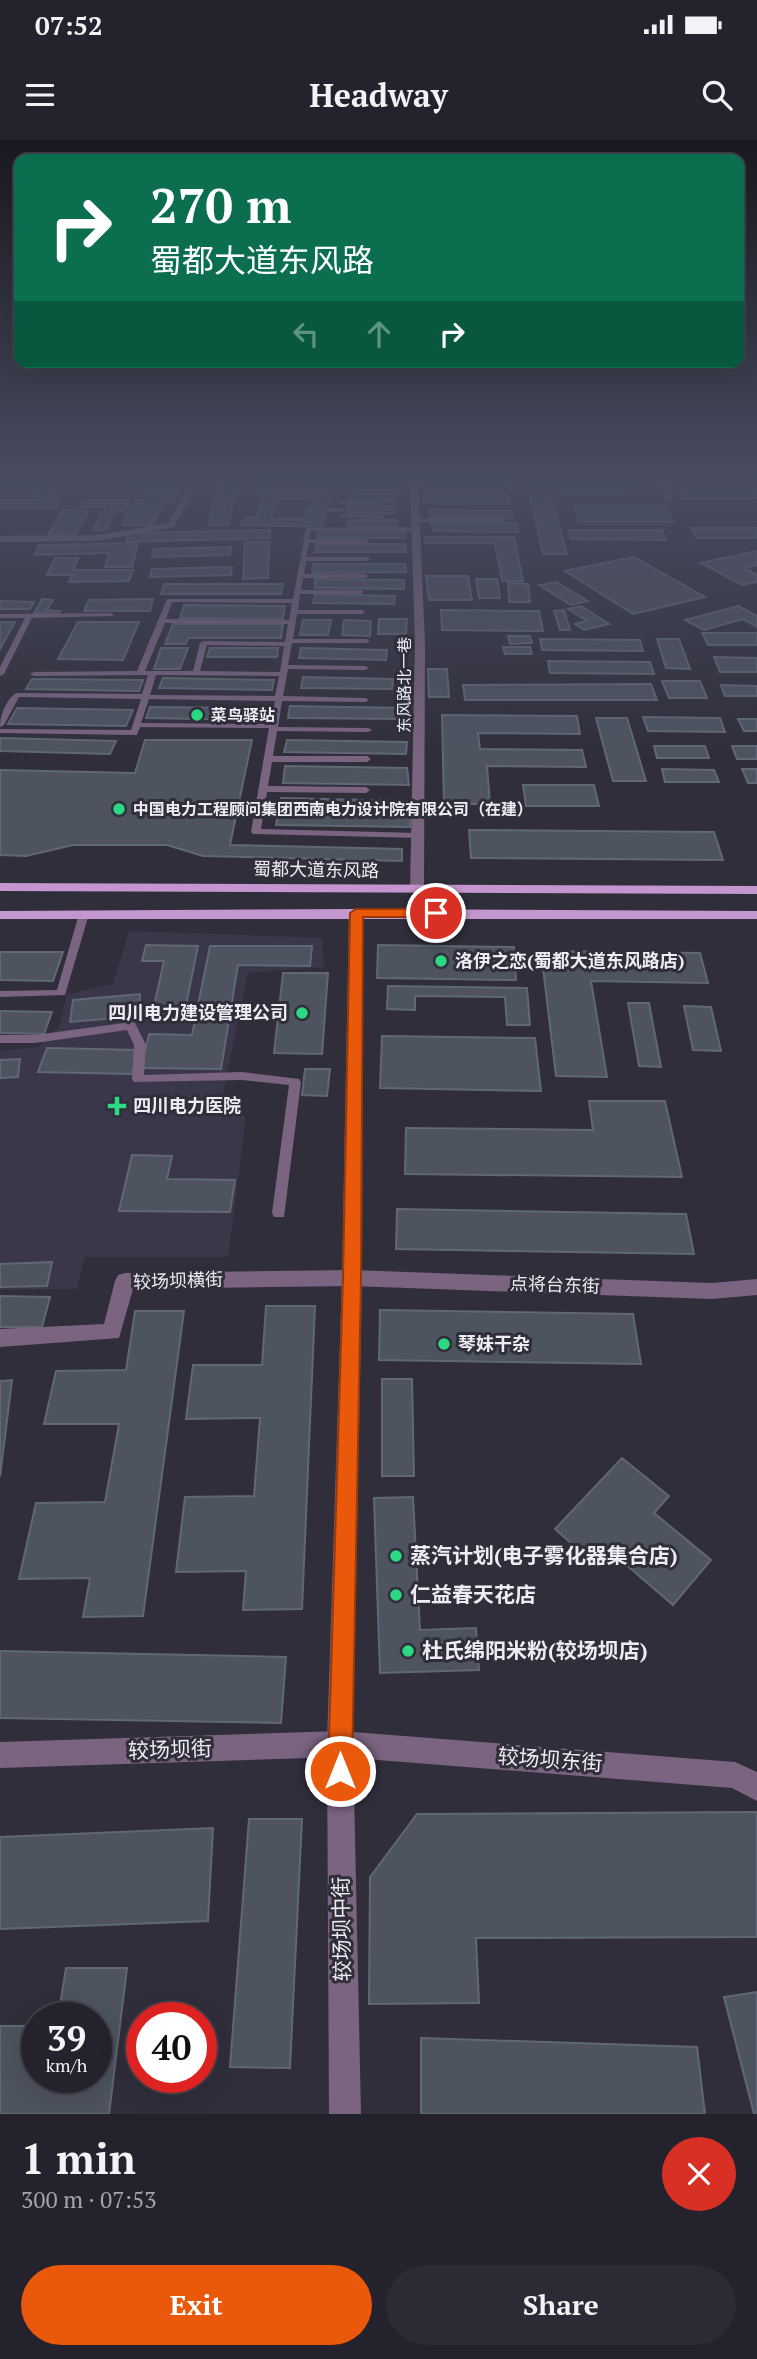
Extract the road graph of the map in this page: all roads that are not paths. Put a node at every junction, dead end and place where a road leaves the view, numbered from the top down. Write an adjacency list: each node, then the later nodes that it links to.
1 (301, 572): 3 (lane)
2 (417, 572): 37 (street, 东风路北一巷)
3 (300, 576): 4 (lane); 6 (lane)
4 (366, 576)
5 (361, 592): 6 (lane)
6 (296, 596): 11 (lane); 12 (lane)
7 (362, 612): 11 (lane)
8 (30, 615): 9 (lane); 10 (lane); 20 (lane)
9 (111, 615)
10 (0, 616)
11 (293, 617): 12 (lane); 14 (lane)
12 (162, 621): 17 (lane)
13 (366, 641): 14 (lane)
14 (288, 642): 16 (lane); 19 (lane)
15 (365, 668): 16 (lane)
16 (284, 670): 19 (lane); 24 (lane)
17 (140, 673): 18 (lane); 22 (lane)
18 (153, 673): 19 (lane); 23 (lane)
19 (196, 673)
20 (0, 674): 21 (lane)
21 (12, 674)
22 (34, 674)
23 (146, 698): 24 (lane); 27 (lane); 29 (lane)
24 (279, 699): 25 (lane); 30 (lane)
25 (365, 700)
26 (0, 706): 27 (lane)
27 (10, 706): 28 (lane)
28 (0, 725)
29 (137, 725): 30 (lane); 32 (lane)
30 (274, 728): 31 (lane); 34 (lane)
31 (368, 730)
32 (0, 731)
33 (367, 759): 34 (lane)
34 (268, 760): 35 (lane)
35 (263, 789): 36 (lane); 37 (lane)
36 (366, 790)
37 (419, 836): 40 (street, 东风路北一巷)
38 (0, 887): 40 (main road, 蜀都大道东风路)
39 (757, 890): 40 (main road, 蜀都大道东风路)
40 (417, 891)
41 (356, 913): 42 (main road); 44 (main road); 48 (street, 较场坝中街)
42 (84, 914): 43 (main road); 45 (lane)
43 (0, 915)
44 (757, 915)
45 (0, 994)
46 (0, 1039): 47 (lane)
47 (279, 1213)
48 (352, 1278): 49 (street, 点将台东街); 50 (street, 较场坝横街); 51 (street, 较场坝中街)
49 (757, 1287)
50 (0, 1338)
51 (340, 1744): 52 (street, 较场坝街); 53 (street, 较场坝东街); 54 (street, 较场坝中街)
52 (0, 1755)
53 (757, 1787)
54 (345, 2114)

